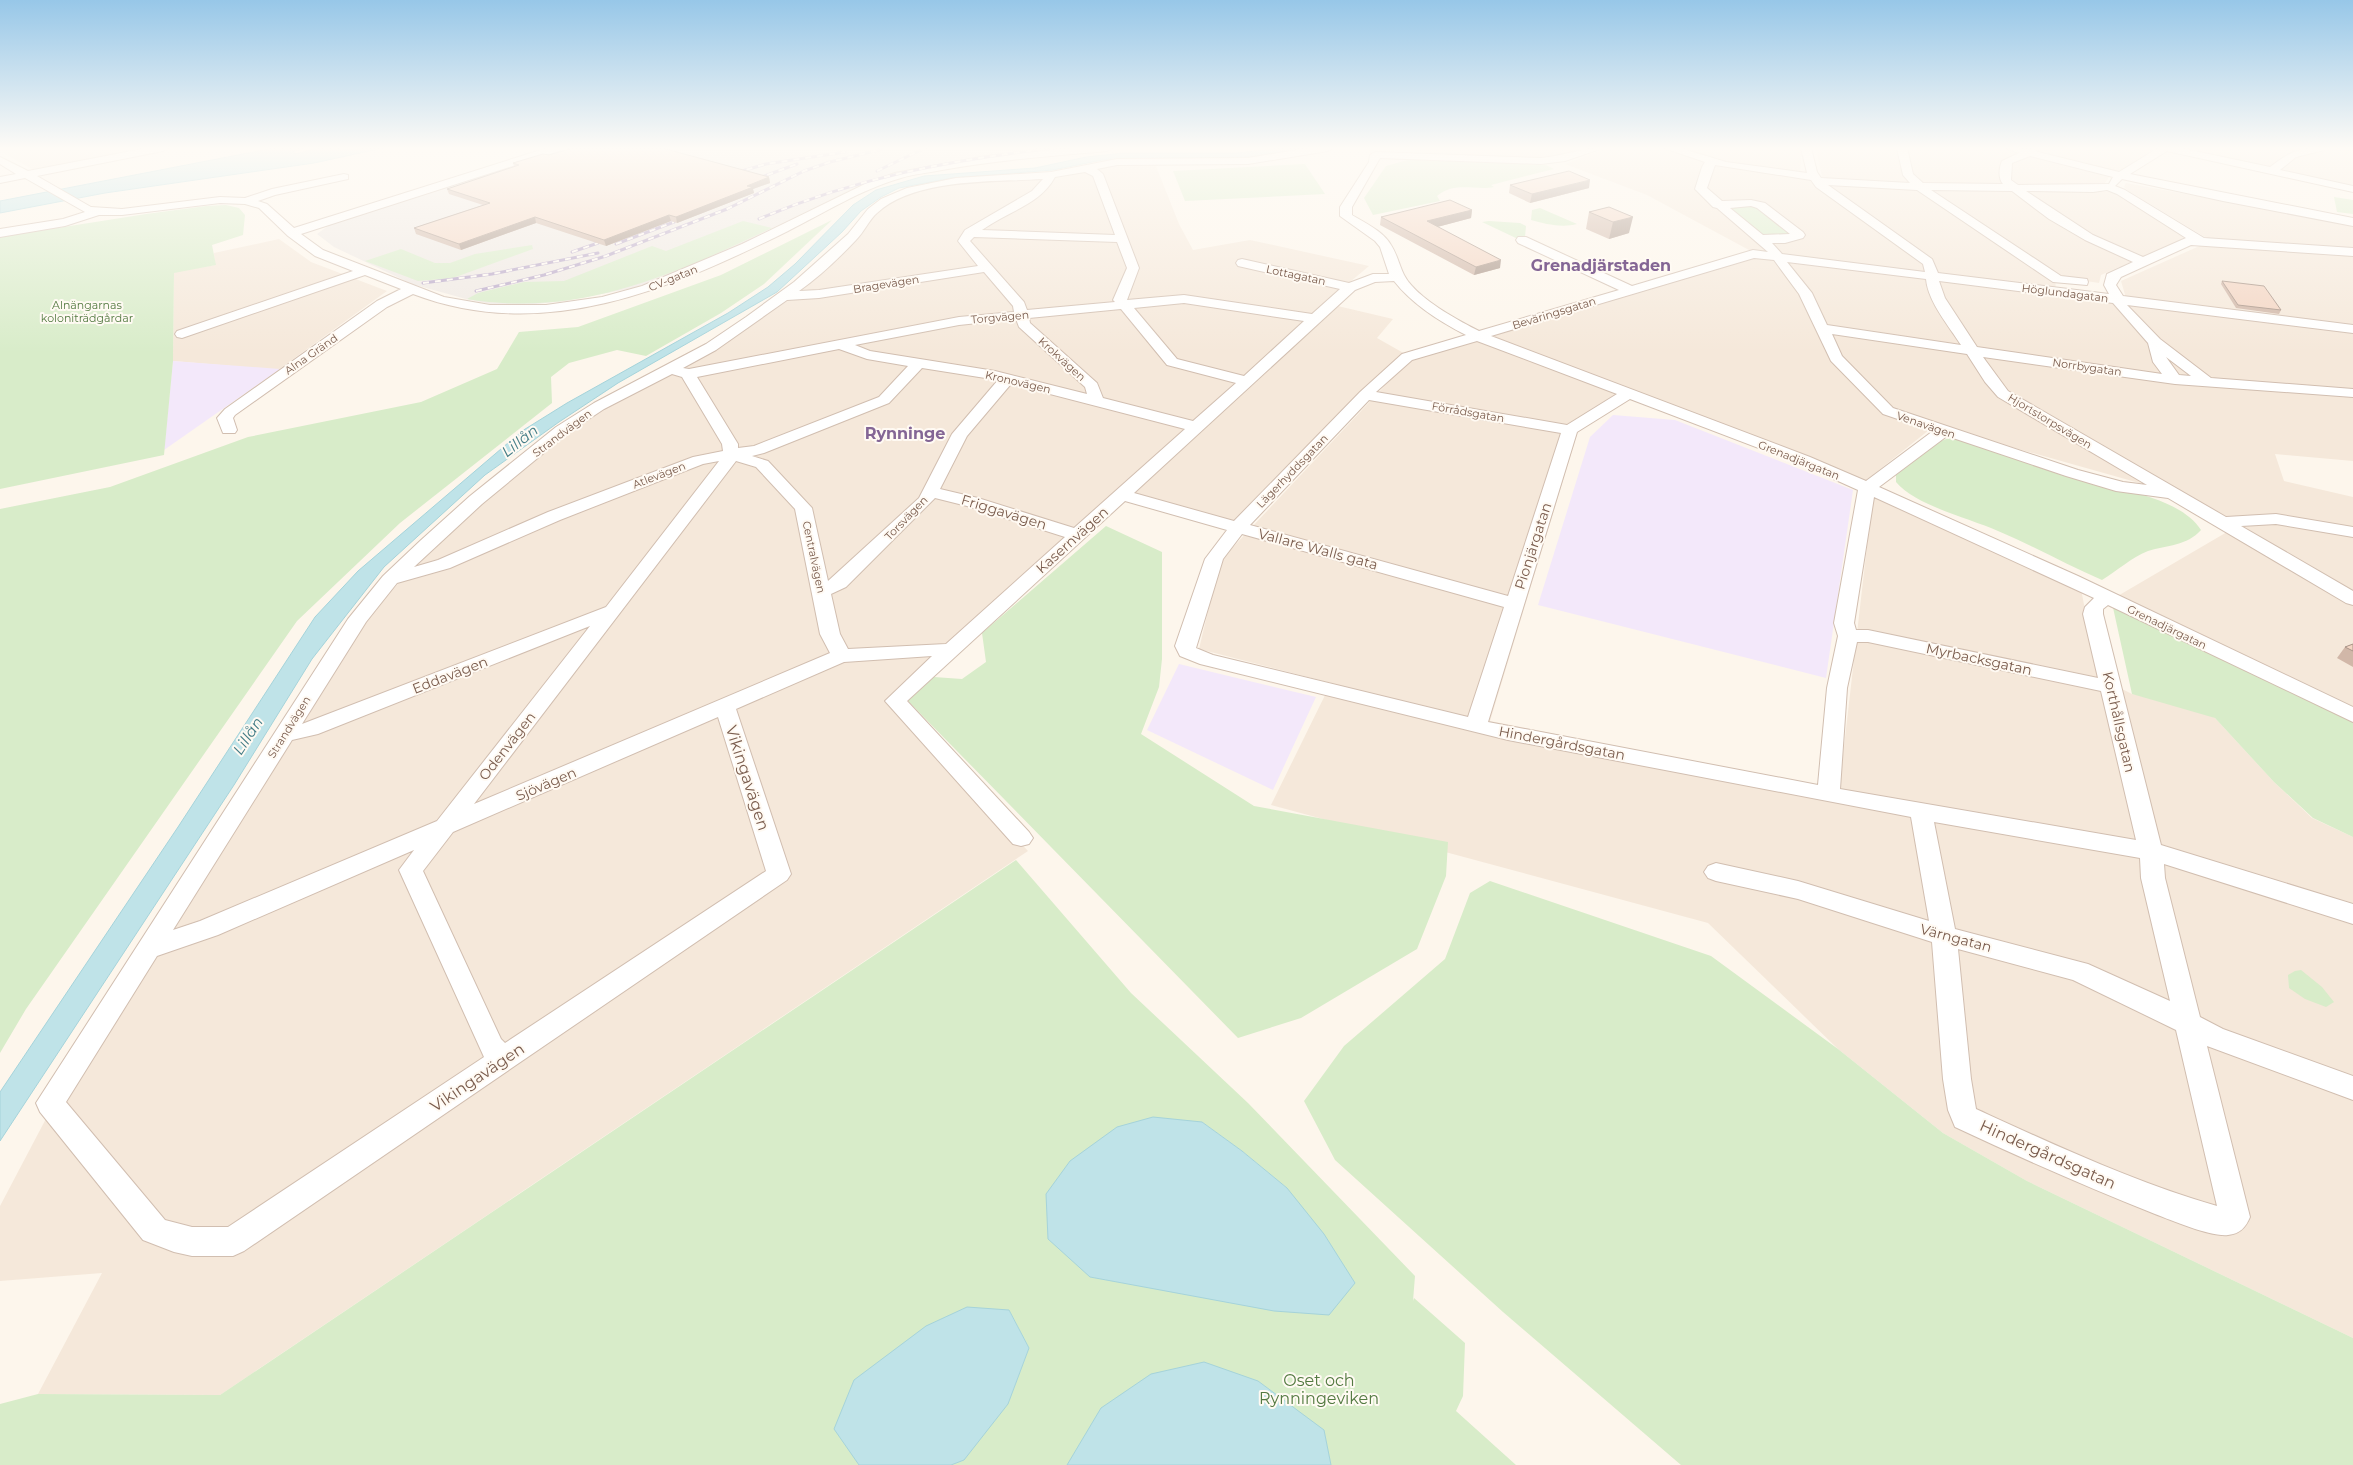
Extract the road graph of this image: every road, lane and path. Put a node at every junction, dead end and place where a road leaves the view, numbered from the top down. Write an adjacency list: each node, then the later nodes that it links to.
1 (84, 216): 19 (street)
2 (274, 216): 17 (street, CV-gatan)
3 (344, 216): 17 (street)
4 (810, 216): 34 (street, CV-gatan)
5 (867, 216): 36 (street, Strandvägen)
6 (999, 216): 18 (street)
7 (1114, 216): 20 (street)
8 (1347, 216): 31 (street, Grenadjärgatan)
9 (1733, 216): 21 (street, Venavägen)
10 (1775, 216): 21 (street)
11 (1866, 216): 30 (street, Hjortstorpsvägen)
12 (1963, 216): 32 (street)
13 (2059, 216): 26 (street)
14 (2160, 216): 23 (street)
15 (2319, 216): 16 (street)
16 (2353, 222)
17 (292, 233): 29 (street, CV-gatan)
18 (969, 233): 20 (street); 28 (street, Krokvägen)
19 (0, 234)
20 (1122, 239): 38 (street)
21 (1761, 239): 25 (street, Venavägen)
22 (1522, 240): 35 (street, Beväringsgatan)
23 (2201, 242): 24 (street); 26 (street)
24 (2353, 252)
25 (1777, 256): 30 (street, Höglundagatan); 35 (street, Beväringsgatan); 41 (street, Venavägen)
26 (2142, 261): 32 (street)
27 (1242, 263): 33 (street, Lottagatan)
28 (987, 268): 36 (street, Bragevägen); 39 (street, Krokvägen)
29 (364, 271): 34 (street, CV-gatan); 43 (street)
30 (1932, 276): 37 (street, Höglundagatan); 47 (street, Hjortstorpsvägen)
31 (1398, 277): 33 (street, Kasernvägen); 44 (street, Grenadjärgatan)
32 (2111, 286): 37 (street)
33 (1350, 287): 40 (street, Kasernvägen)
34 (412, 289): 60 (street, Alna Gränd)
35 (1630, 290): 44 (street, Beväringsgatan)
36 (784, 296): 49 (street, Strandvägen)
37 (2118, 299): 42 (street, Höglundagatan); 45 (street)
38 (1124, 305): 39 (street, Torgvägen); 40 (street, Torgvägen); 53 (street)
39 (1022, 315): 46 (street, Torgvägen); 58 (street, Krokvägen)
40 (1315, 319): 53 (street, Kasernvägen)
41 (1823, 329): 47 (street, Norrbygatan); 62 (street, Venavägen)
42 (2353, 329)
43 (182, 334)
44 (1478, 336): 56 (street, Lägerhyddsgatan); 57 (street, Grenadjärgatan)
45 (2155, 342): 52 (street); 54 (street)
46 (840, 344): 48 (street, Kronovägen); 50 (street, Torgvägen)
47 (1972, 351): 52 (street, Norrbygatan); 66 (street, Hjortstorpsvägen)
48 (919, 364): 51 (street, Kronovägen); 63 (street, Atlevägen)
49 (671, 368): 50 (street); 72 (street, Strandvägen)
50 (688, 374): 63 (street)
51 (1007, 379): 58 (street, Kronovägen); 65 (street, Torsvägen)
52 (2175, 380): 54 (street, Norrbygatan)
53 (1246, 381): 59 (street, Kasernvägen)
54 (2209, 383): 55 (street, Norrbygatan)
55 (2353, 393)
56 (1365, 395): 61 (street, Förrådsgatan); 69 (street, Lägerhyddsgatan)
57 (1627, 395): 61 (street); 64 (street, Grenadjärgatan)
58 (1096, 402): 59 (street, Kronovägen)
59 (1196, 427): 67 (street, Kasernvägen)
60 (229, 430)
61 (1570, 430): 76 (street, Pionjärgatan)
62 (1944, 431): 64 (street); 66 (street, Venavägen)
63 (731, 455): 72 (street, Atlevägen); 73 (street, Centralvägen); 77 (street, Odenvägen)
64 (1867, 488): 74 (street, Grenadjärgatan); 78 (street)
65 (930, 492): 71 (street, Friggavägen); 73 (street, Torsvägen)
66 (2173, 493): 68 (street, Hjortstorpsvägen)
67 (1122, 495): 69 (street, Vallare Walls gata); 71 (street, Kasernvägen)
68 (2224, 523): 70 (street); 75 (street, Hjortstorpsvägen)
69 (1238, 527): 76 (street, Vallare Walls gata); 81 (street, Lägerhyddsgatan)
70 (2353, 532)
71 (1077, 535): 79 (street, Kasernvägen)
72 (390, 580): 86 (street, Strandvägen)
73 (821, 591): 80 (street, Centralvägen)
74 (2106, 598): 82 (street, Korthållsgatan); 84 (street, Grenadjärgatan)
75 (2353, 599)
76 (1514, 604): 85 (street, Pionjärgatan)
77 (612, 611): 86 (street, Eddavägen); 89 (street, Odenvägen)
78 (1848, 636): 82 (street, Myrbacksgatan); 87 (street)
79 (951, 650): 80 (street, Sjövägen); 90 (street, Kasernvägen)
80 (841, 656): 83 (street, Sjövägen)
81 (1207, 660): 85 (street, Hindergårdsgatan)
82 (2111, 687): 91 (street, Korthållsgatan)
83 (725, 707): 89 (street, Sjövägen); 97 (street, Vikingavägen)
84 (2353, 715)
85 (1476, 726): 87 (street, Hindergårdsgatan)
86 (285, 734): 95 (street, Strandvägen)
87 (1828, 795): 88 (street, Hindergårdsgatan)
88 (1921, 812): 91 (street, Hindergårdsgatan); 94 (street, Hindergårdsgatan)
89 (444, 827): 95 (street, Sjövägen); 97 (street, Odenvägen)
90 (1021, 838)
91 (2151, 852): 93 (street, Hindergårdsgatan); 96 (street)
92 (1716, 872): 94 (street, Värngatan)
93 (2353, 914)
94 (1944, 936): 96 (street, Värngatan); 96 (street, Hindergårdsgatan)
95 (149, 949): 99 (street, Strandvägen)
96 (2190, 1024): 98 (street, Värngatan)
97 (503, 1060): 99 (street, Vikingavägen)
98 (2353, 1088)
99 (50, 1103)

